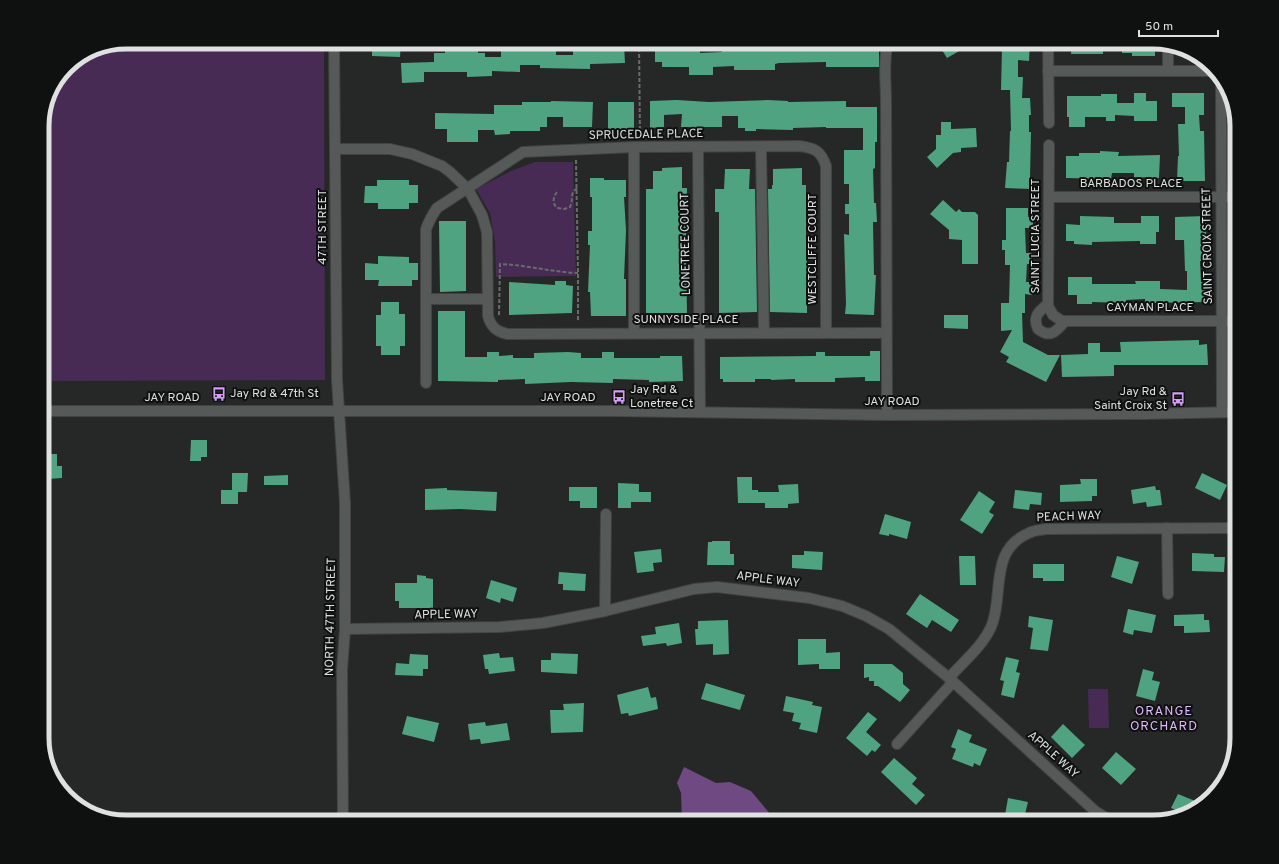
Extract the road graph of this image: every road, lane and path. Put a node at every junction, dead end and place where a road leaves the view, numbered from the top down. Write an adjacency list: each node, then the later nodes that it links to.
1 (334, 49): 15 (street, 47TH STREET)
2 (639, 49): 14 (path)
3 (887, 49): 44 (street)
4 (1048, 49): 6 (street)
5 (1168, 51): 7 (street)
6 (1048, 71): 7 (street); 10 (street)
7 (1168, 71): 8 (street)
8 (1207, 71)
9 (1221, 90): 22 (street, SAINT CROIX STREET)
10 (1049, 123)
11 (1049, 145): 21 (street, SAINT LUCIA STREET)
12 (698, 147): 13 (street, SPRUCEDALE PLACE); 14 (street, SPRUCEDALE PLACE); 33 (street, LONETREE COURT)
13 (761, 147): 17 (street, SPRUCEDALE PLACE); 36 (street)
14 (637, 148): 16 (street, SPRUCEDALE PLACE); 35 (street)
15 (335, 149): 19 (street); 40 (street, 47TH STREET)
16 (577, 149): 18 (path); 19 (street, SPRUCEDALE PLACE)
17 (826, 166): 34 (street, WESTCLIFFE COURT)
18 (578, 188): 20 (path); 24 (path)
19 (468, 189): 25 (street, SPRUCEDALE PLACE); 26 (street)
20 (557, 192)
21 (1049, 197): 22 (street, BARBADOS PLACE); 27 (street, SAINT LUCIA STREET)
22 (1220, 197): 23 (street, BARBADOS PLACE); 31 (street, SAINT CROIX STREET)
23 (1230, 197)
24 (578, 273): 28 (path); 29 (path)
25 (426, 299): 26 (street); 38 (street, SPRUCEDALE PLACE)
26 (487, 299): 35 (street, SUNNYSIDE PLACE)
27 (1048, 304): 30 (street, SAINT LUCIA STREET); 30 (street)
28 (499, 314)
29 (578, 321)
30 (1063, 321): 31 (street, CAYMAN PLACE)
31 (1222, 321): 32 (street, CAYMAN PLACE); 42 (street, SAINT CROIX STREET)
32 (1230, 321)
33 (700, 332): 35 (street, SUNNYSIDE PLACE); 36 (street, SUNNYSIDE PLACE); 41 (street, LONETREE COURT)
34 (826, 332): 36 (street, SUNNYSIDE PLACE); 37 (street, SUNNYSIDE PLACE)
35 (634, 333)
36 (764, 333)
37 (880, 333)
38 (426, 383)
39 (49, 411): 40 (street, JAY ROAD)
40 (339, 412): 41 (street, JAY ROAD); 50 (street, NORTH 47TH STREET)
41 (700, 412): 44 (street, JAY ROAD)
42 (1222, 412): 43 (street, JAY ROAD); 44 (street, JAY ROAD)
43 (1230, 412)
44 (887, 415)
45 (606, 514): 49 (street)
46 (1167, 528): 47 (street, PEACH WAY); 48 (street); 51 (street, PEACH WAY)
47 (1230, 528)
48 (1168, 594)
49 (605, 611): 50 (street, APPLE WAY); 51 (street, APPLE WAY)
50 (345, 630): 53 (street, NORTH 47TH STREET)
51 (951, 680): 52 (street, PEACH WAY); 54 (street, APPLE WAY)
52 (897, 744)
53 (343, 815)
54 (1102, 815)

